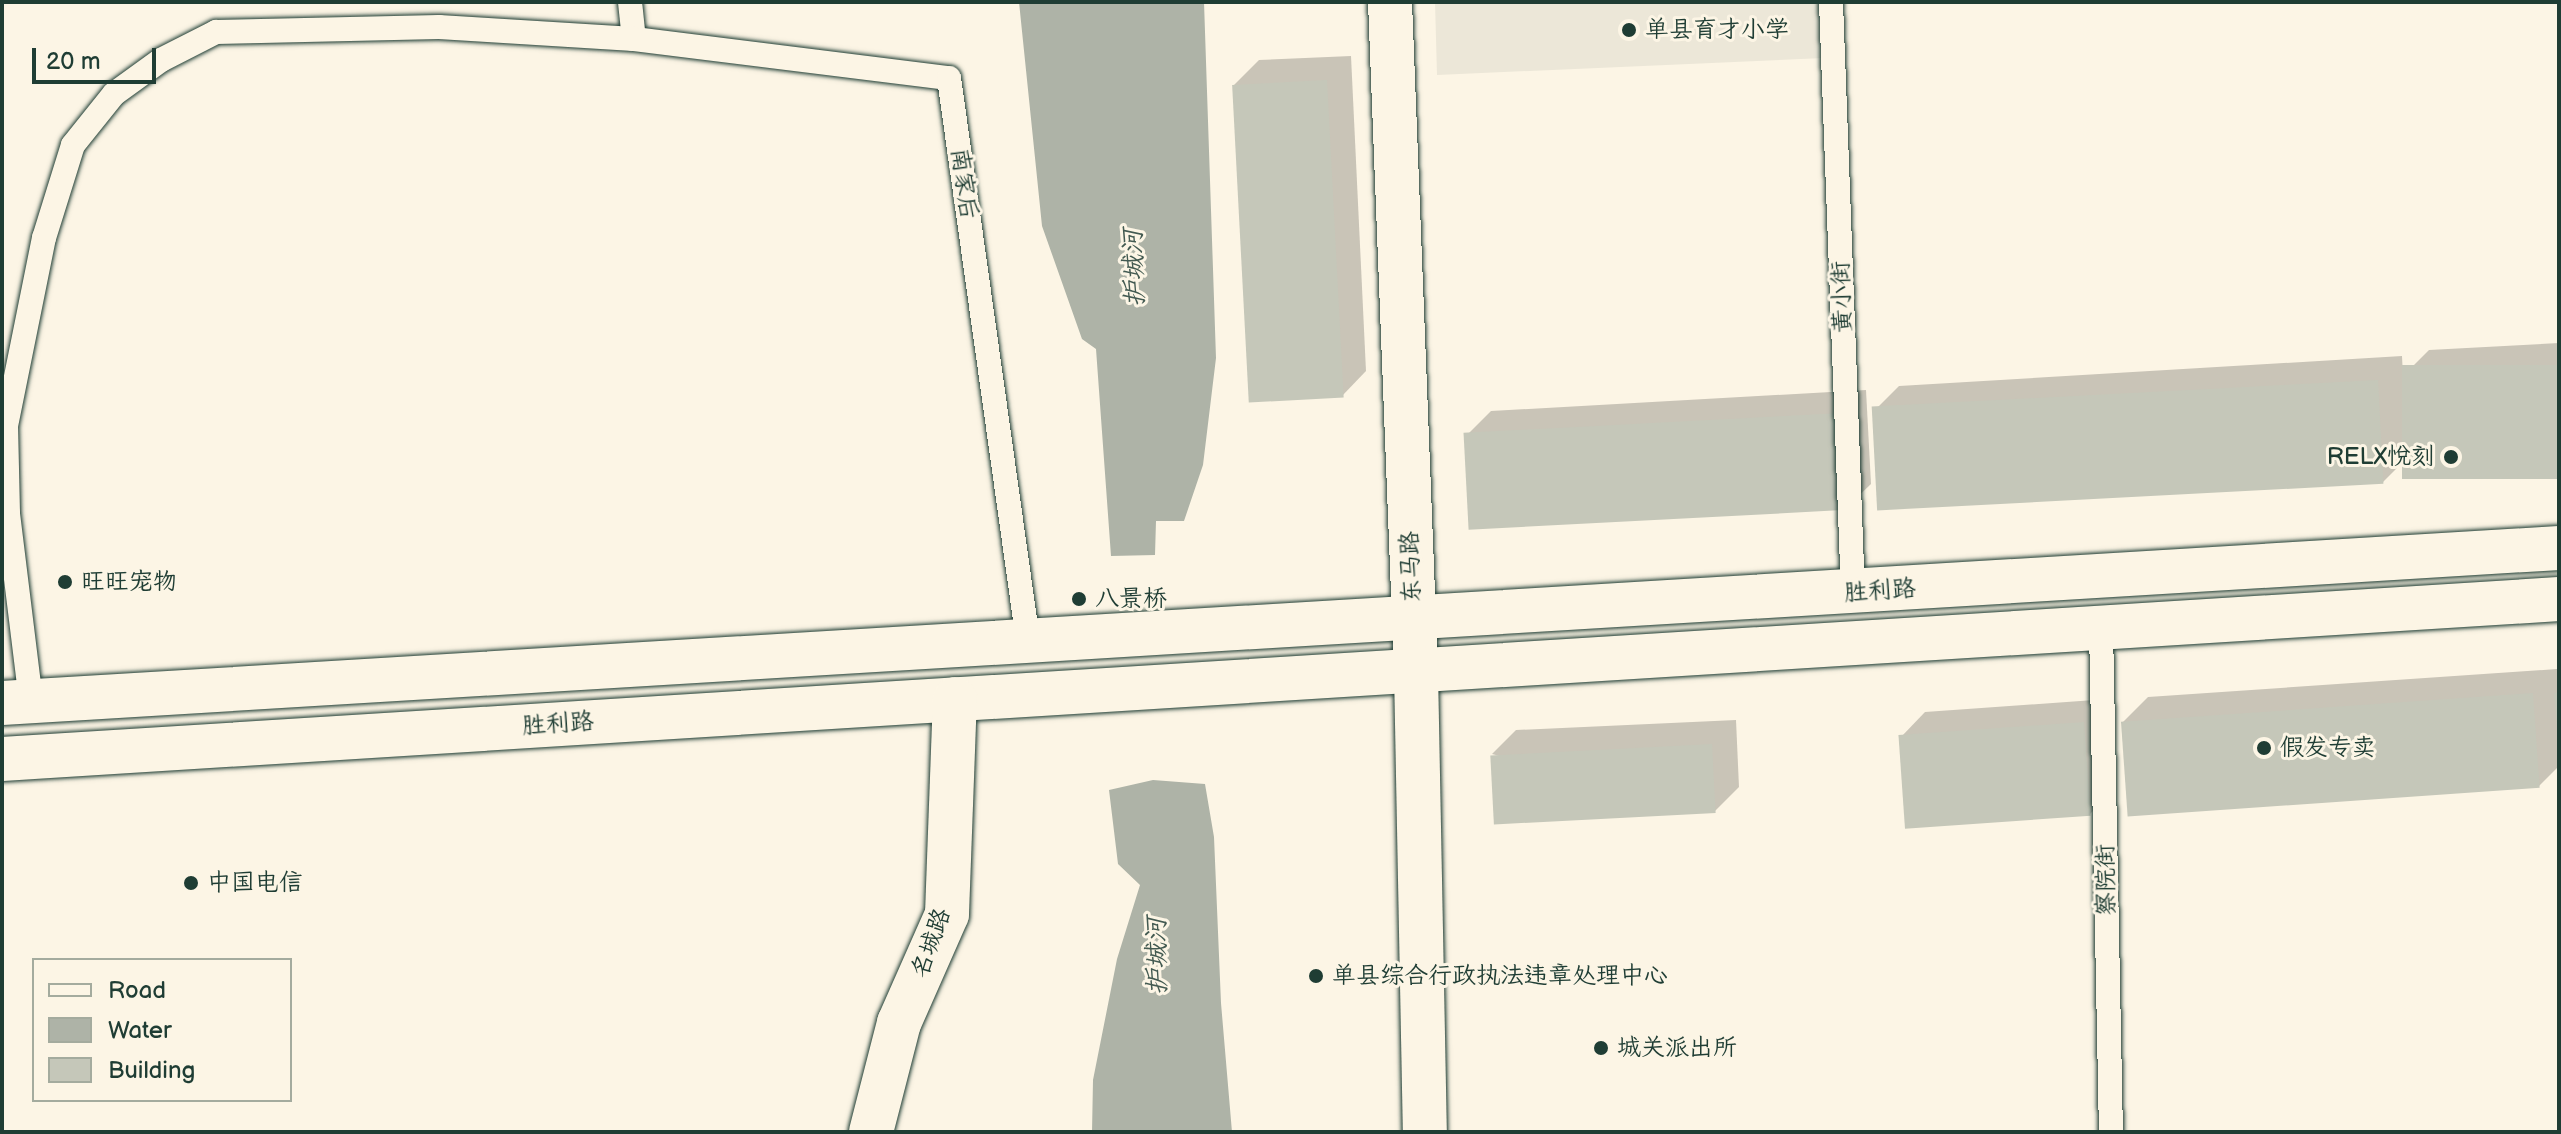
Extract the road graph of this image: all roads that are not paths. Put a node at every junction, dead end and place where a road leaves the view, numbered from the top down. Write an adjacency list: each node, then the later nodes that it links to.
1 (630, 2): 4 (lane)
2 (1390, 2): 8 (main road, 东马路)
3 (1831, 2): 6 (lane, 黄小街)
4 (634, 39): 10 (lane, 南家后); 13 (lane)
5 (2559, 548): 6 (main road, 胜利路)
6 (1853, 593): 8 (main road, 胜利路)
7 (2559, 599): 9 (main road, 胜利路)
8 (1413, 620): 10 (main road, 胜利路); 11 (main road, 东马路)
9 (2101, 627): 11 (main road, 胜利路); 17 (lane, 察院街)
10 (1028, 641): 13 (main road)
11 (1416, 671): 12 (main road, 胜利路); 16 (main road, 东马路)
12 (955, 699): 14 (main road, 胜利路); 15 (main road, 名城路)
13 (17, 702)
14 (2, 759)
15 (871, 1132)
16 (1425, 1132)
17 (2111, 1132)

